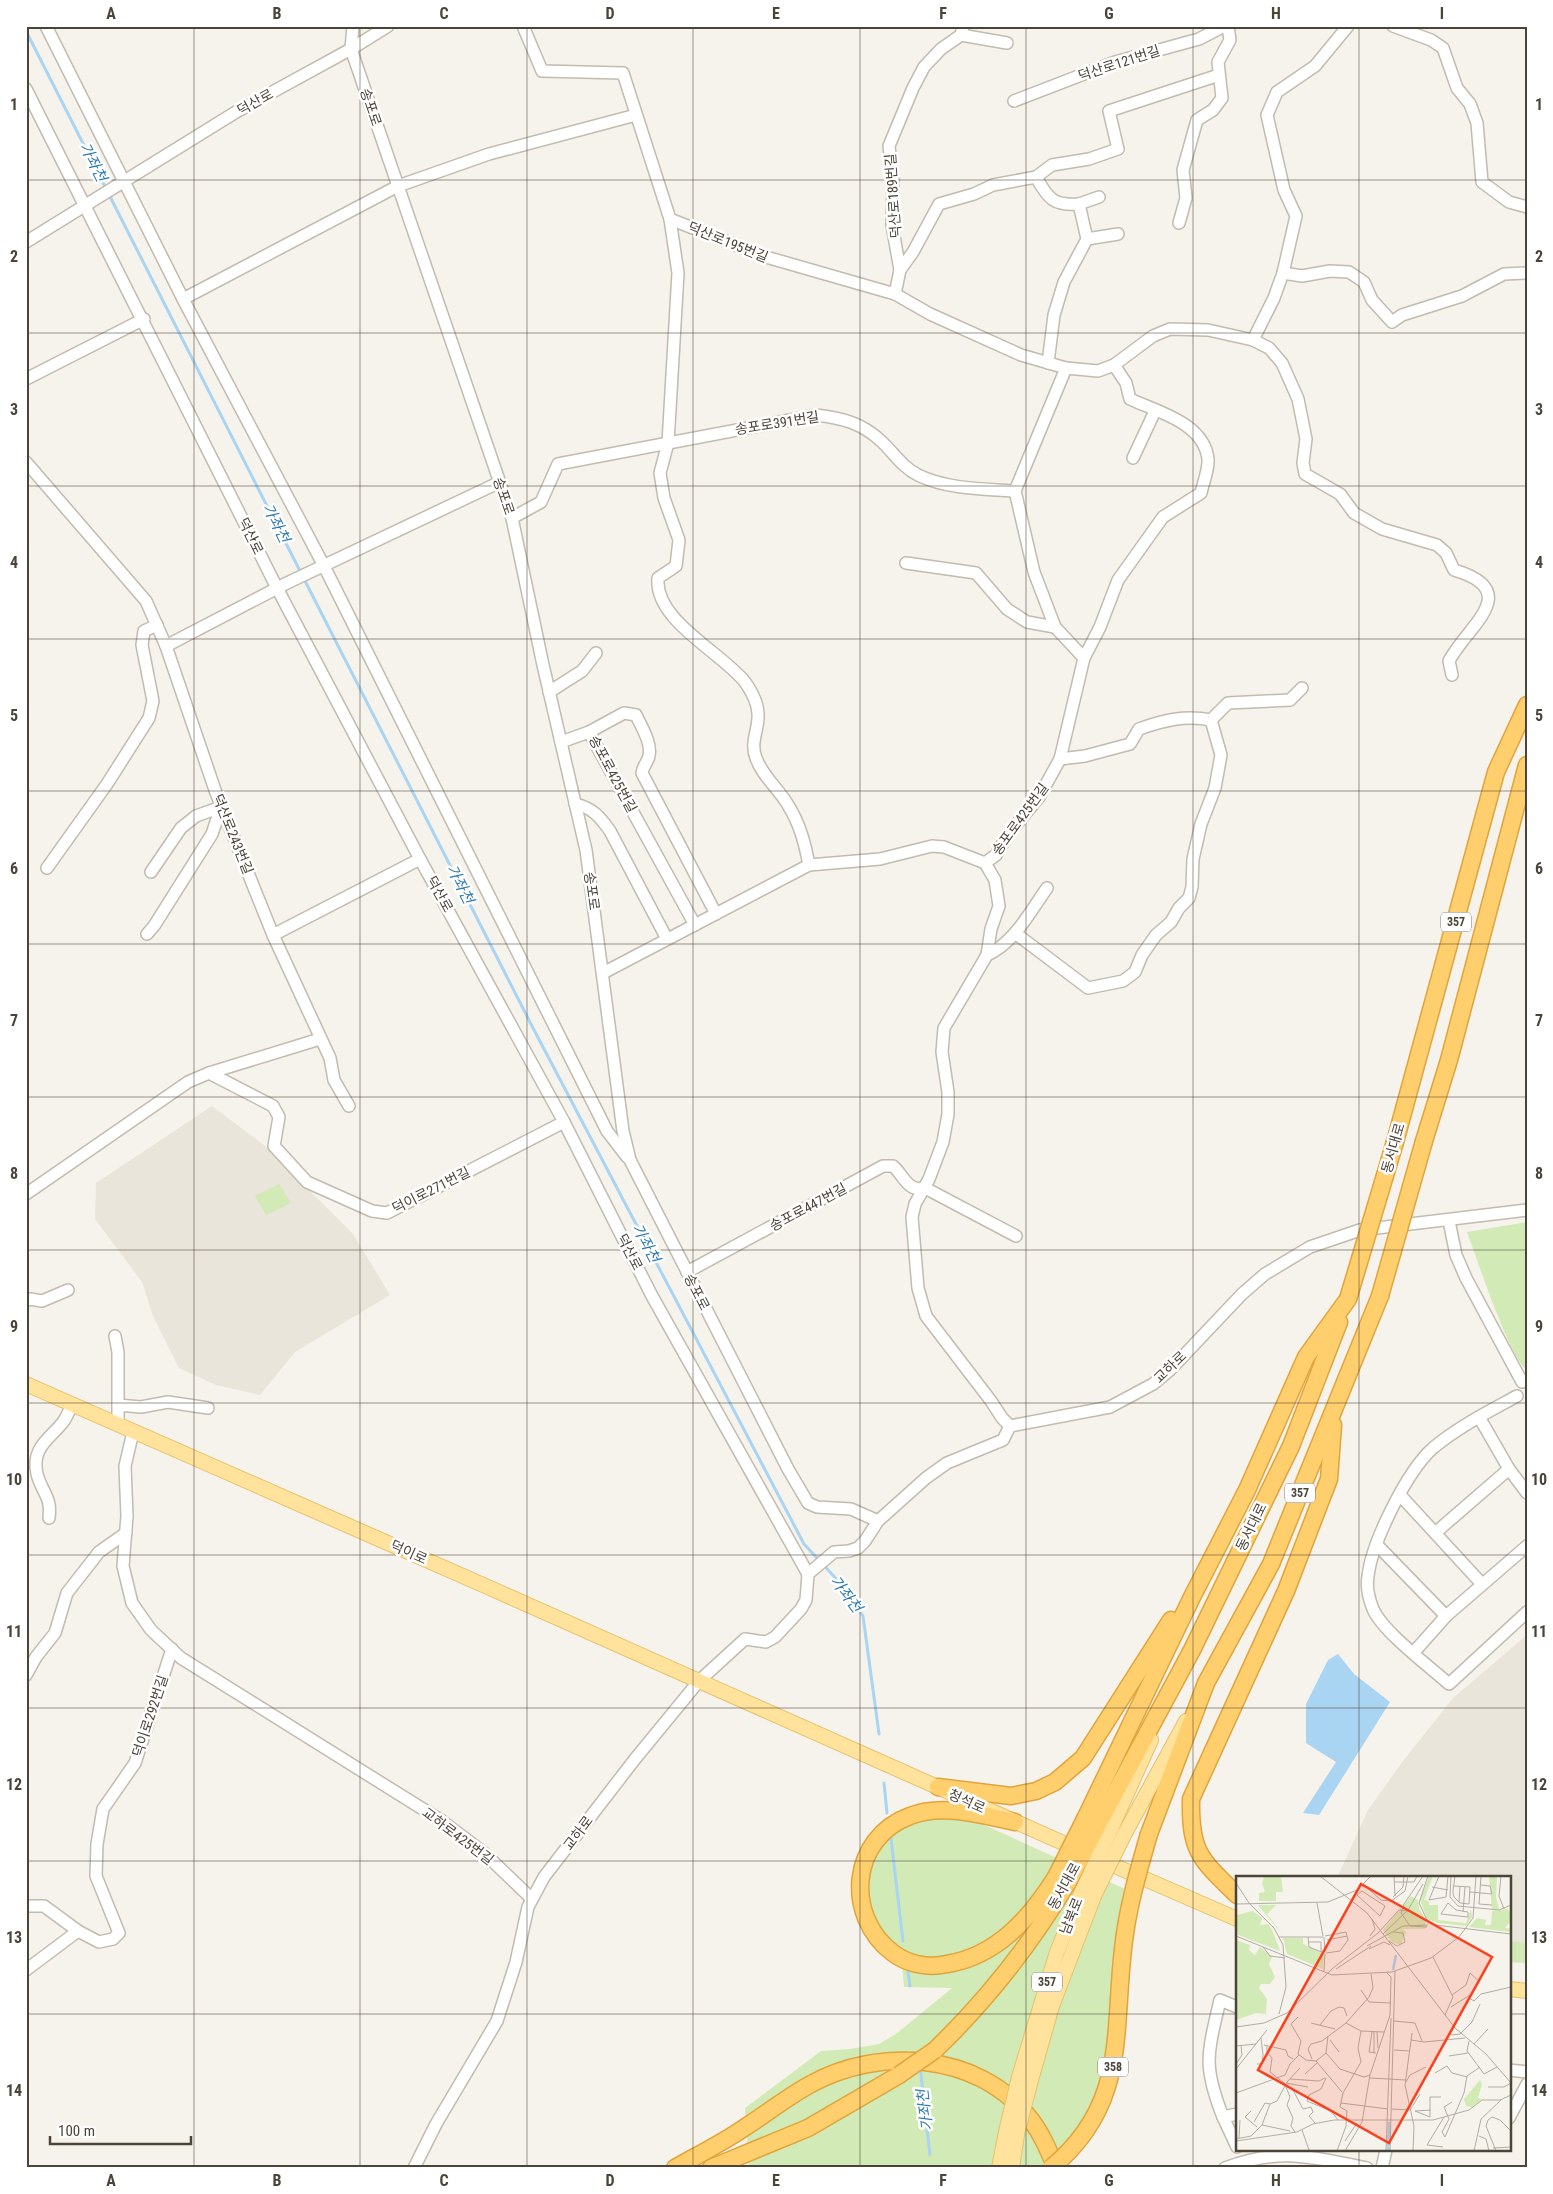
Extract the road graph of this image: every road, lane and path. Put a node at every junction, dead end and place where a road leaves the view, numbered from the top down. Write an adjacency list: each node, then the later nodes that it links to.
1 (46, 26): 19 (street)
2 (353, 26): 11 (street, 송포로)
3 (388, 26): 11 (street, 덕산로)
4 (523, 26): 15 (street, 덕산로195번길)
5 (1224, 26): 14 (street, 덕산로121번길)
6 (1228, 26): 12 (street)
7 (1348, 26): 31 (street)
8 (1393, 26): 24 (street)
9 (962, 31): 10 (street); 30 (street, 덕산로189번길)
10 (1007, 43)
11 (351, 49): 19 (street, 덕산로); 20 (street, 송포로)
12 (1219, 75): 16 (street); 26 (street)
13 (26, 89): 23 (street, 덕산로)
14 (1014, 101)
15 (636, 115): 20 (street); 25 (street, 덕산로195번길)
16 (1118, 149): 17 (street); 18 (street)
17 (1127, 157)
18 (1036, 177): 22 (street); 30 (street)
19 (121, 185): 23 (street, 덕산로); 34 (street)
20 (398, 186): 34 (street); 45 (street, 송포로)
21 (1100, 197): 22 (street)
22 (1080, 204): 28 (street)
23 (88, 205): 29 (street); 35 (street, 덕산로)
24 (1527, 207)
25 (670, 219): 33 (street, 덕산로195번길); 42 (street)
26 (1179, 223)
27 (1118, 234): 28 (street)
28 (1087, 239): 37 (street)
29 (26, 242)
30 (900, 270): 33 (street)
31 (1283, 273): 32 (street); 36 (street)
32 (1527, 273)
33 (895, 294): 37 (street, 덕산로195번길)
34 (183, 298): 49 (street)
35 (144, 319): 40 (street); 50 (street, 덕산로)
36 (1253, 340): 38 (street, 덕산로195번길); 56 (street, 덕산로195번길)
37 (1048, 363): 39 (street, 덕산로195번길)
38 (1114, 365): 39 (street, 덕산로195번길); 41 (street, 송포로425번길)
39 (1066, 368): 46 (street)
40 (26, 379)
41 (1155, 411): 43 (street); 55 (street, 송포로425번길)
42 (668, 443): 46 (street, 송포로391번길); 47 (street, 송포로391번길); 69 (street)
43 (1133, 458)
44 (26, 462): 51 (street, 덕산로243번길)
45 (500, 482): 47 (street, 송포로); 49 (street)
46 (1015, 491): 52 (street)
47 (512, 518): 58 (street, 송포로)
48 (906, 563): 52 (street)
49 (321, 567): 50 (street); 85 (street)
50 (282, 586): 53 (street); 67 (street, 덕산로)
51 (156, 625): 53 (street, 덕산로243번길); 70 (street)
52 (1055, 627): 55 (street)
53 (166, 646): 66 (street, 덕산로243번길)
54 (596, 653): 58 (street)
55 (1084, 658): 63 (street, 송포로425번길)
56 (1452, 675)
57 (1302, 688): 60 (street)
58 (549, 692): 62 (street, 송포로)
59 (1527, 706): 93 (highway, 동서대로 / 357, bridge)
60 (1211, 720): 63 (street); 75 (street)
61 (589, 732): 62 (street); 73 (street, 송포로425번길); 74 (street, 송포로425번길)
62 (561, 742): 65 (street, 송포로)
63 (1060, 759): 68 (street, 송포로425번길)
64 (1527, 765): 102 (highway, 동서대로 / 357, bridge)
65 (575, 804): 78 (street); 80 (street, 송포로)
66 (221, 807): 71 (street); 76 (street); 77 (street, 덕산로243번길)
67 (420, 859): 77 (street); 84 (street, 덕산로)
68 (985, 863): 69 (street, 송포로425번길); 79 (street)
69 (809, 865): 73 (street, 송포로425번길)
70 (47, 868)
71 (151, 872)
72 (1047, 888): 75 (street)
73 (716, 914): 74 (street, 송포로425번길)
74 (695, 925): 78 (street, 송포로425번길)
75 (1015, 933): 79 (street)
76 (147, 934)
77 (273, 935): 81 (street, 덕산로243번길)
78 (667, 940): 80 (street, 송포로425번길)
79 (987, 955): 86 (street)
80 (603, 973): 85 (street, 송포로)
81 (320, 1039): 82 (street); 83 (street, 덕산로243번길)
82 (209, 1073): 84 (street, 덕이로271번길); 87 (street)
83 (349, 1106)
84 (564, 1122): 117 (street, 덕산로)
85 (630, 1160): 91 (street, 송포로)
86 (923, 1189): 90 (street, 송포로447번길); 91 (street, 송포로447번길); 105 (street)
87 (26, 1194)
88 (1527, 1210): 89 (street, 교하로)
89 (1449, 1221): 96 (street); 105 (street, 교하로)
90 (1016, 1236)
91 (687, 1272): 111 (street, 송포로)
92 (68, 1290): 94 (street)
93 (1348, 1299): 116 (highway); 128 (highway, 동서대로 / 357)
94 (26, 1301)
95 (115, 1336): 100 (street)
96 (1524, 1382): 98 (street)
97 (26, 1384): 99 (main road, 덕이로)
98 (1522, 1399): 103 (street)
99 (72, 1405): 104 (main road, 덕이로); 110 (street)
100 (118, 1405): 101 (street); 104 (street)
101 (208, 1408)
102 (1334, 1410): 125 (highway, 동서대로 / 357); 130 (highway)
103 (1479, 1417): 107 (street); 109 (street)
104 (118, 1425): 106 (main road, 덕이로)
105 (1010, 1426): 111 (street)
106 (133, 1432): 112 (street); 124 (main road, 덕이로)
107 (1509, 1469): 108 (street); 113 (street)
108 (1527, 1493)
109 (1400, 1495): 113 (street); 114 (street)
110 (49, 1518)
111 (878, 1521): 117 (street)
112 (126, 1533): 121 (street); 123 (street)
113 (1435, 1533): 118 (street)
114 (1377, 1545): 120 (street); 122 (street)
115 (1527, 1546): 118 (street)
116 (1214, 1555): 126 (highway); 128 (highway)
117 (808, 1574): 124 (street, 교하로)
118 (1481, 1584): 120 (street)
119 (1527, 1612): 122 (street)
120 (1446, 1616): 122 (street)
121 (172, 1649): 131 (street, 교하로425번길); 134 (street, 덕이로292번길)
122 (1414, 1652)
123 (26, 1675)
124 (699, 1681): 126 (main road, 청석로); 131 (street, 교하로)
125 (1206, 1683): 128 (main road, 남북로 / 357); 154 (highway, 동서대로 / 358, bridge)
126 (938, 1788): 127 (main road, 청석로)
127 (1015, 1822): 129 (highway); 133 (main road, 청석로)
128 (1105, 1826): 129 (highway, 동서대로, bridge); 145 (main road, 남북로 / 357, bridge)
129 (1062, 1880): 151 (highway, 동서대로, bridge)
130 (1236, 1894)
131 (532, 1899): 149 (street, 교하로)
132 (26, 1906): 134 (street, 덕이로292번길)
133 (1236, 1919)
134 (78, 1930): 135 (street)
135 (26, 1970)
136 (1510, 1989): 137 (main road)
137 (1527, 1991)
138 (1236, 2007): 144 (street)
139 (1510, 2070): 140 (street)
140 (1527, 2072)
141 (1527, 2084): 143 (street)
142 (1236, 2114): 144 (street)
143 (1510, 2116)
144 (1223, 2117): 146 (street)
145 (1011, 2133): 152 (main road, 남북로 / 357); 153 (main road, 남북로 / 357)
146 (1236, 2146)
147 (1386, 2152): 158 (street)
148 (1239, 2153): 156 (street); 157 (street)
149 (414, 2168)
150 (675, 2168): 155 (highway)
151 (711, 2168)
152 (999, 2168)
153 (1012, 2168)
154 (1051, 2168)
155 (1056, 2168)
156 (1225, 2168)
157 (1367, 2168)
158 (1382, 2168)

